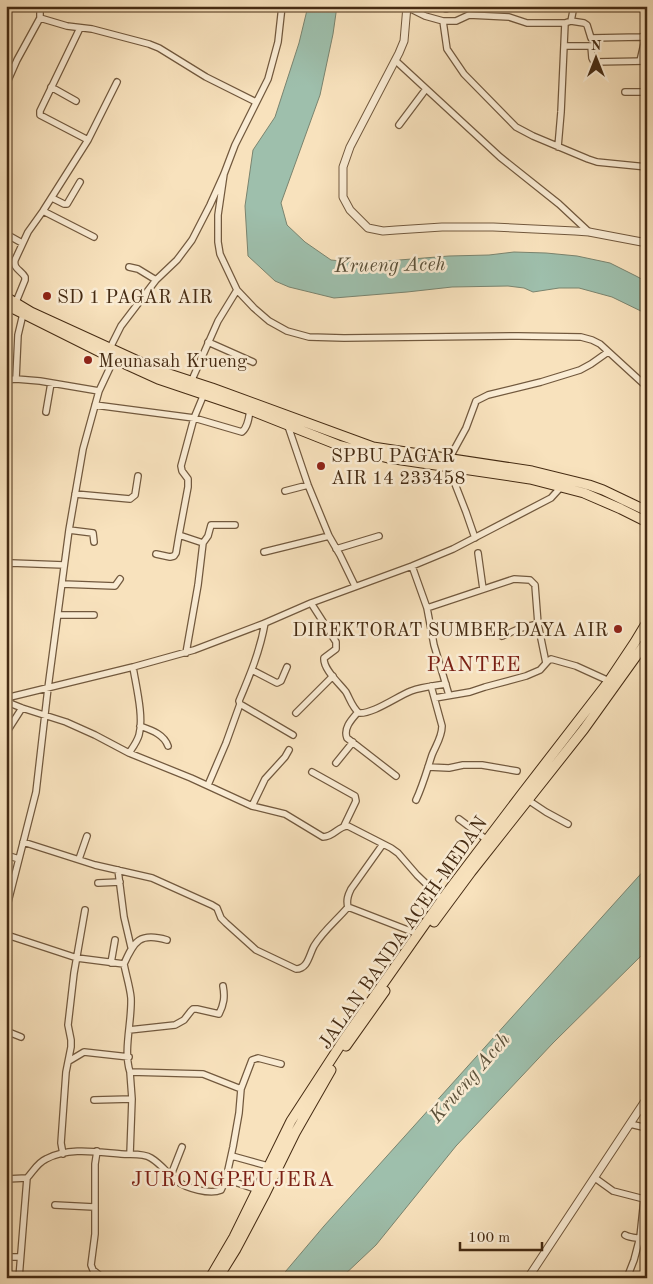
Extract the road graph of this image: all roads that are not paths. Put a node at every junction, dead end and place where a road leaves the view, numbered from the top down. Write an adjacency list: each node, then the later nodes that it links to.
1 (40, 6): 5 (street)
2 (282, 6): 22 (street)
3 (574, 6): 7 (street)
4 (407, 7): 6 (street); 13 (street)
5 (40, 18): 8 (street); 16 (street)
6 (443, 21): 7 (street); 25 (street)
7 (568, 22): 10 (street); 11 (street)
8 (80, 28): 17 (street); 22 (street)
9 (646, 34): 10 (street); 14 (street)
10 (591, 38): 12 (street)
11 (564, 46): 12 (street); 25 (street)
12 (591, 46): 14 (street)
13 (396, 61): 18 (street); 31 (street)
14 (644, 61)
15 (117, 82): 24 (street)
16 (6, 85)
17 (51, 87): 21 (street); 24 (street)
18 (426, 89): 23 (street); 31 (street)
19 (625, 92): 20 (street)
20 (647, 92)
21 (76, 101)
22 (256, 102): 27 (street)
23 (399, 125)
24 (88, 140): 29 (street)
25 (558, 146): 26 (street)
26 (647, 167)
27 (224, 174): 37 (street); 38 (street)
28 (80, 182): 29 (street)
29 (52, 198): 30 (street)
30 (44, 212): 33 (street); 34 (street)
31 (589, 232): 35 (street)
32 (6, 234): 34 (street)
33 (94, 238)
34 (22, 243): 40 (street)
35 (647, 243)
36 (129, 267): 37 (street)
37 (156, 280): 43 (street)
38 (237, 290): 42 (street); 44 (street)
39 (6, 297): 40 (highway)
40 (11, 304): 41 (highway); 43 (highway)
41 (23, 314): 45 (highway); 47 (street)
42 (208, 342): 46 (street); 49 (street)
43 (110, 348): 49 (highway)
44 (608, 352): 51 (street); 59 (street)
45 (114, 359): 52 (street); 53 (highway)
46 (253, 362)
47 (16, 379): 48 (street); 50 (street)
48 (6, 380)
49 (191, 382): 55 (highway)
50 (51, 383): 52 (street); 56 (street)
51 (647, 387)
52 (98, 390): 54 (street)
53 (204, 394): 55 (highway); 57 (street)
54 (95, 404): 57 (street); 64 (street)
55 (252, 407): 57 (street); 58 (highway); 59 (highway)
56 (46, 412)
57 (194, 418): 69 (street)
58 (288, 426): 59 (highway); 61 (street)
59 (448, 463): 62 (highway); 65 (highway); 72 (street)
60 (138, 476): 64 (street)
61 (308, 485): 63 (street); 70 (street)
62 (561, 487): 66 (highway); 72 (street)
63 (285, 491)
64 (74, 494): 68 (street)
65 (647, 511)
66 (647, 522)
67 (235, 525): 74 (street)
68 (69, 530): 73 (street); 79 (street)
69 (179, 535): 74 (street); 78 (street)
70 (329, 536): 75 (street); 76 (street)
71 (379, 536): 75 (street)
72 (475, 538): 80 (street)
73 (94, 542)
74 (203, 543): 95 (street)
75 (336, 549): 83 (street)
76 (264, 552)
77 (478, 553): 84 (street)
78 (156, 554)
79 (64, 565): 82 (street); 86 (street)
80 (412, 566): 83 (street); 87 (street)
81 (120, 579): 82 (street)
82 (62, 584): 88 (street)
83 (355, 586): 85 (street)
84 (483, 589): 87 (street); 92 (street)
85 (311, 603): 91 (street); 100 (street)
86 (6, 604)
87 (427, 608): 102 (street)
88 (58, 614): 89 (street); 104 (street)
89 (94, 615)
90 (647, 622): 101 (highway, JALAN BANDA ACEH-MEDAN)
91 (265, 623): 95 (street); 99 (street)
92 (538, 624): 93 (street); 96 (street)
93 (502, 636)
94 (647, 641): 126 (highway, JALAN BANDA ACEH-MEDAN)
95 (186, 653): 97 (street)
96 (546, 663): 101 (street); 105 (street)
97 (133, 667): 104 (street); 113 (street)
98 (287, 668): 99 (street)
99 (252, 670): 108 (street)
100 (333, 676): 110 (street); 111 (street)
101 (609, 681): 126 (highway, JALAN BANDA ACEH-MEDAN)
102 (446, 684): 103 (street); 105 (street)
103 (432, 686): 107 (street); 110 (street)
104 (48, 688): 106 (street); 112 (street)
105 (450, 695): 107 (street)
106 (6, 698): 109 (street)
107 (435, 698): 121 (street)
108 (240, 704): 115 (street); 125 (street)
109 (22, 708): 112 (street); 114 (street)
110 (358, 712): 116 (street)
111 (296, 713)
112 (45, 716): 119 (street); 134 (street)
113 (140, 726): 117 (street); 119 (street)
114 (6, 733)
115 (293, 735)
116 (353, 742): 120 (street); 124 (street)
117 (168, 746)
118 (289, 750): 128 (street)
119 (129, 753): 125 (street)
120 (336, 763)
121 (428, 767): 122 (street); 127 (street)
122 (517, 771)
123 (312, 772): 131 (street)
124 (396, 776)
125 (208, 785): 128 (street)
126 (525, 797): 130 (street); 133 (highway, JALAN BANDA ACEH-MEDAN); 189 (highway, JALAN BANDA ACEH-MEDAN)
127 (416, 800)
128 (252, 806): 131 (street)
129 (459, 820): 133 (street)
130 (568, 824)
131 (344, 826): 135 (street)
132 (87, 836): 138 (street)
133 (487, 840): 142 (highway, JALAN BANDA ACEH-MEDAN)
134 (23, 842): 137 (street); 138 (street)
135 (383, 844): 142 (street); 143 (street)
136 (6, 854): 137 (street)
137 (19, 859): 144 (street)
138 (79, 859): 139 (street)
139 (118, 870): 140 (street); 143 (street)
140 (120, 882): 141 (street); 150 (street)
141 (98, 883)
142 (443, 900): 146 (highway, JALAN BANDA ACEH-MEDAN)
143 (348, 907): 146 (street)
144 (6, 910)
145 (85, 910): 151 (street)
146 (418, 934): 173 (highway, JALAN BANDA ACEH-MEDAN)
147 (6, 935): 151 (street)
148 (115, 940): 152 (street)
149 (167, 940): 150 (street)
150 (131, 947): 153 (street)
151 (77, 958): 152 (street); 159 (street)
152 (112, 962): 153 (street)
153 (124, 964): 155 (street)
154 (223, 986): 155 (street)
155 (129, 1030): 158 (street)
156 (6, 1031): 157 (street)
157 (20, 1036)
158 (129, 1057): 159 (street); 161 (street)
159 (69, 1060): 170 (street)
160 (281, 1064): 162 (street)
161 (130, 1072): 162 (street); 164 (street)
162 (241, 1089): 172 (street)
163 (647, 1098): 166 (street)
164 (132, 1099): 165 (street); 171 (street)
165 (94, 1100)
166 (630, 1124): 167 (street); 177 (street)
167 (647, 1128)
168 (182, 1147): 174 (street)
169 (97, 1151): 170 (street); 171 (street); 182 (street)
170 (63, 1154): 176 (street)
171 (130, 1154): 174 (street)
172 (232, 1156): 173 (street); 178 (street)
173 (268, 1166): 179 (highway, JALAN BANDA ACEH-MEDAN)
174 (171, 1175): 178 (street)
175 (6, 1178): 176 (street)
176 (27, 1178): 188 (street)
177 (595, 1178): 180 (street); 190 (street)
178 (226, 1179): 179 (street)
179 (258, 1190): 189 (highway, JALAN BANDA ACEH-MEDAN)
180 (645, 1197): 183 (street)
181 (55, 1205): 182 (street)
182 (94, 1207): 192 (street)
183 (644, 1221): 185 (street)
184 (625, 1234): 185 (street)
185 (640, 1237): 186 (street); 194 (street)
186 (647, 1240)
187 (6, 1257): 188 (street)
188 (20, 1257): 191 (street)
189 (218, 1273): 193 (highway, JALAN BANDA ACEH-MEDAN)
190 (531, 1277)
191 (19, 1278)
192 (103, 1278)
193 (210, 1278)
194 (626, 1278)

